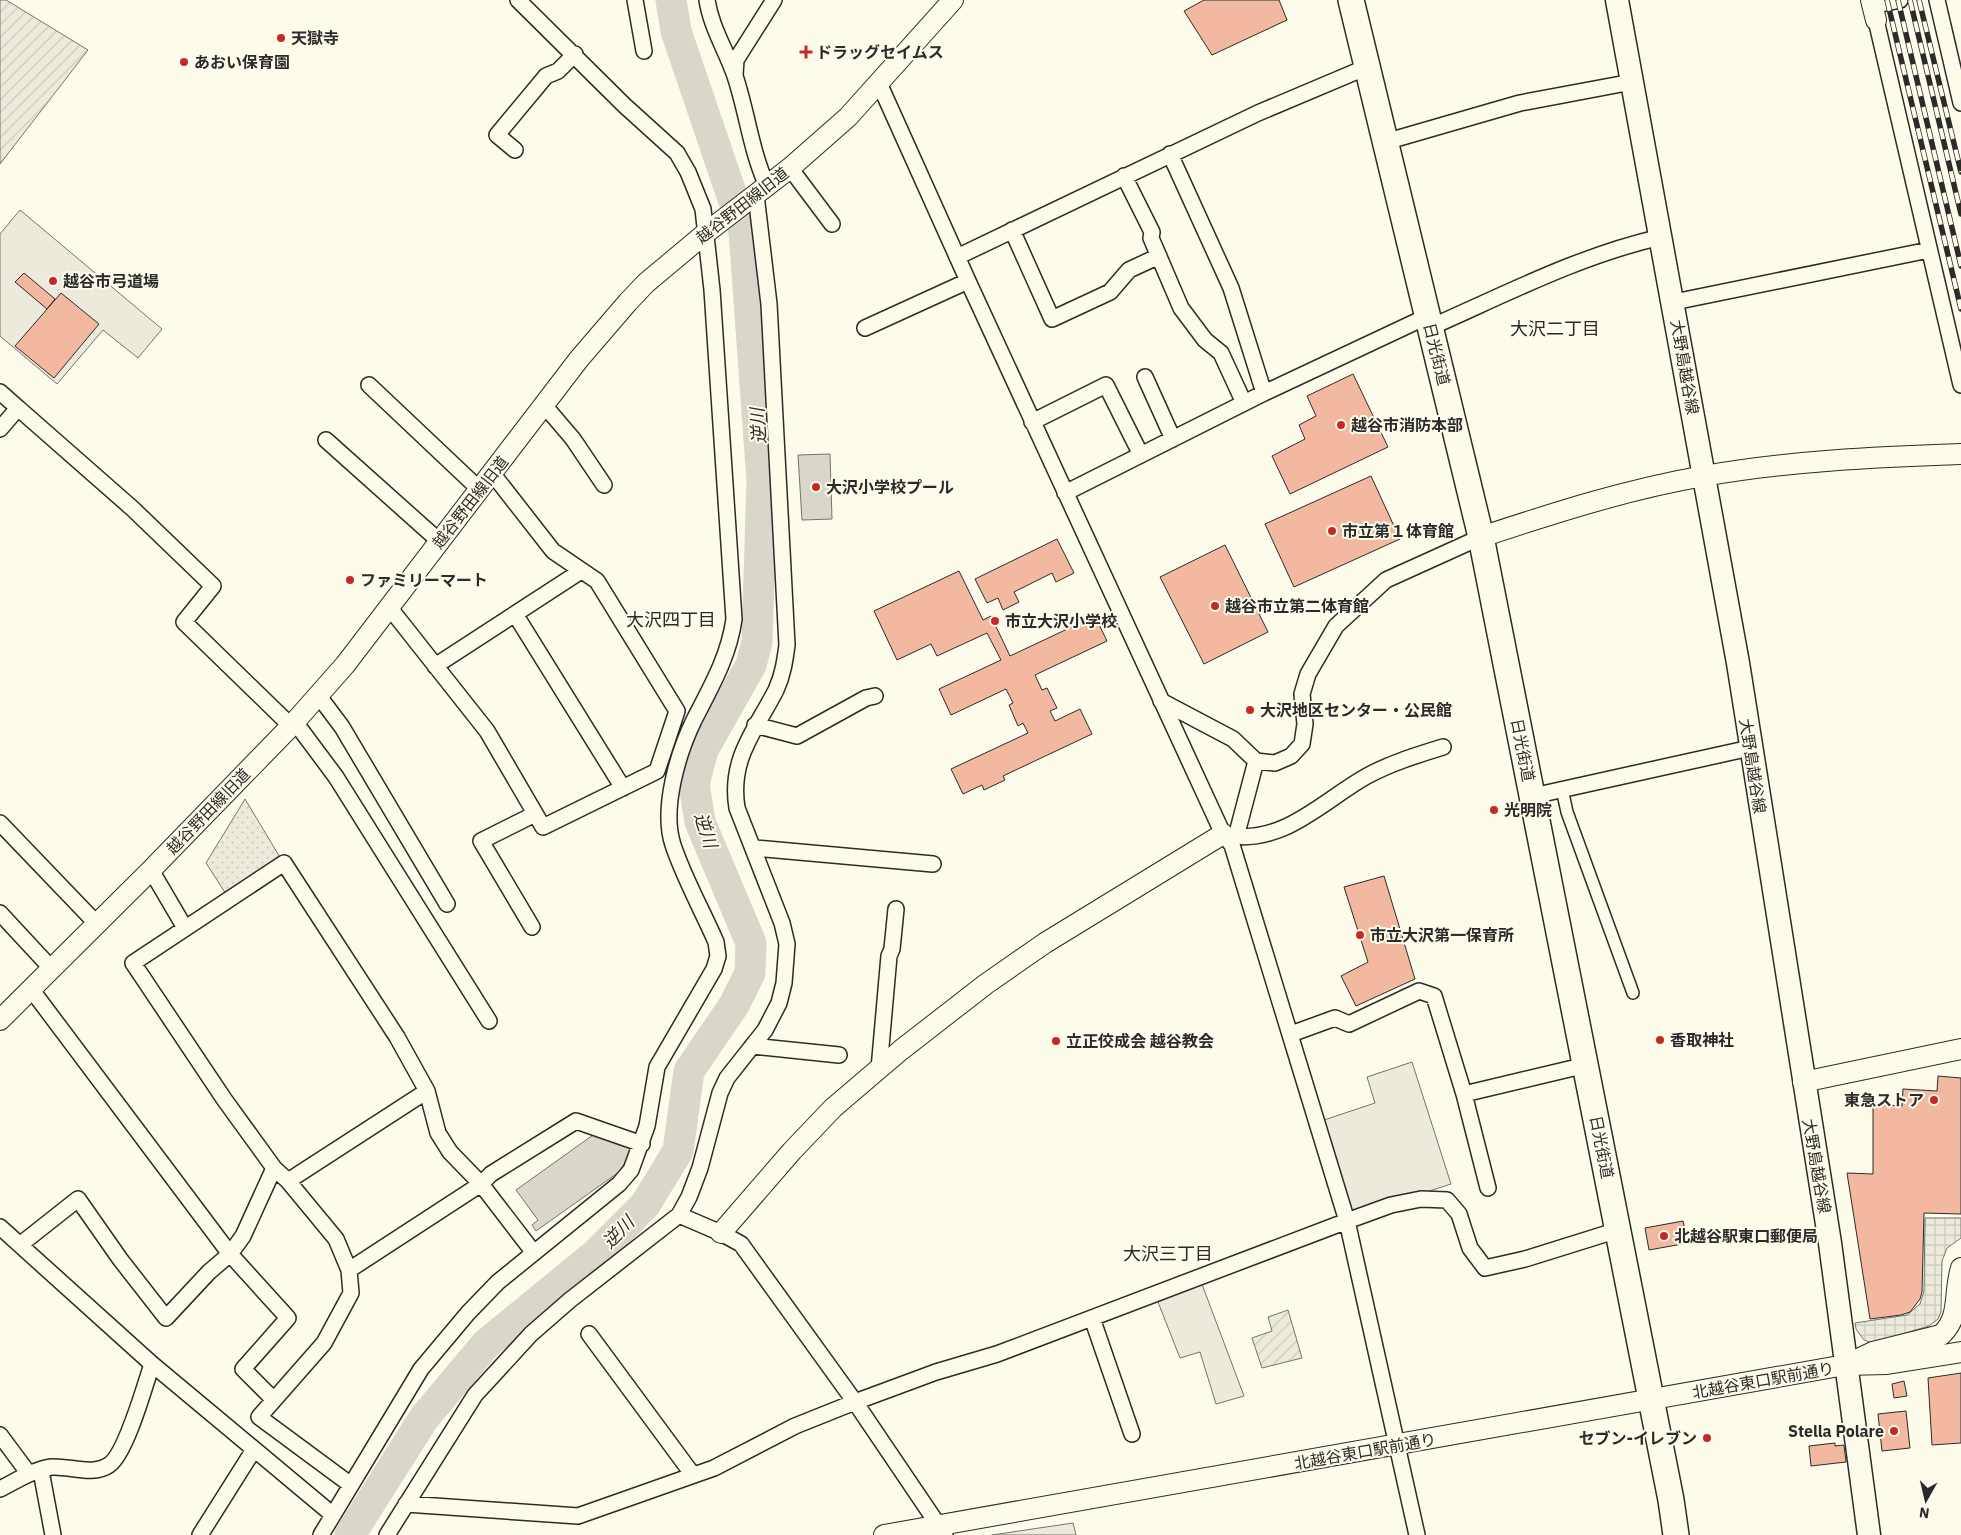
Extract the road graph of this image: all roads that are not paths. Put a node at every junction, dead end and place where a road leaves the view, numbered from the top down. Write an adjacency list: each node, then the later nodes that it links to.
1 (518, 0): 12 (street)
2 (635, 0): 11 (street)
3 (707, 0): 14 (street)
4 (774, 0): 14 (street)
5 (953, 0): 15 (street, 越谷野田線旧道)
6 (1351, 0): 13 (main road, 日光街道)
7 (1618, 0): 16 (main road, 大野島越谷線)
8 (1900, 0): 10 (street)
9 (1938, 0): 17 (street)
10 (1873, 9): 28 (street)
11 (644, 51)
12 (575, 54): 19 (street); 25 (street)
13 (1367, 67): 18 (main road, 日光街道); 20 (street)
14 (735, 76): 23 (street)
15 (879, 82): 21 (street, 越谷野田線旧道); 30 (street)
16 (1632, 82): 18 (street); 27 (main road, 大野島越谷線)
17 (1961, 103)
18 (1385, 142): 33 (main road, 日光街道)
19 (515, 150)
20 (1170, 154): 22 (street); 39 (street)
21 (790, 168): 23 (street, 越谷野田線旧道); 24 (street)
22 (1124, 176): 26 (street); 29 (street)
23 (758, 193): 25 (street, 越谷野田線旧道); 64 (street)
24 (832, 224)
25 (711, 228): 41 (street, 越谷野田線旧道); 97 (street)
26 (1012, 230): 29 (street); 30 (street)
27 (1661, 237): 32 (main road, 大野島越谷線); 33 (street)
28 (1929, 250): 32 (street); 37 (street)
29 (1159, 256): 40 (street)
30 (957, 257): 31 (street)
31 (968, 281): 34 (street); 43 (street)
32 (1674, 302): 50 (main road, 大野島越谷線)
33 (1430, 322): 39 (street); 54 (main road, 日光街道)
34 (865, 328)
35 (1145, 377): 45 (street)
36 (369, 385): 52 (street)
37 (1961, 385)
38 (0, 392): 42 (street)
39 (1264, 393): 40 (street)
40 (1244, 403): 45 (street)
41 (544, 405): 49 (street, 越谷野田線旧道); 51 (street)
42 (18, 408): 44 (street); 63 (street)
43 (1032, 422): 48 (street); 53 (street)
44 (0, 429)
45 (1174, 439): 48 (street)
46 (326, 440): 55 (street)
47 (1961, 454): 50 (street)
48 (1140, 455): 53 (street)
49 (492, 473): 52 (street, 越谷野田線旧道); 56 (street)
50 (1705, 476): 54 (street); 66 (main road, 大野島越谷線)
51 (604, 485)
52 (480, 489): 55 (street, 越谷野田線旧道)
53 (1065, 493): 62 (street)
54 (1481, 537): 67 (street); 70 (main road, 日光街道)
55 (439, 542): 57 (street, 越谷野田線旧道)
56 (581, 571): 58 (street); 68 (street)
57 (389, 607): 59 (street); 60 (street, 越谷野田線旧道)
58 (515, 614): 59 (street); 68 (street)
59 (435, 666): 71 (street)
60 (318, 695): 63 (street, 越谷野田線旧道); 77 (street)
61 (875, 696): 64 (street)
62 (1161, 701): 67 (street); 73 (street)
63 (293, 724): 76 (street, 越谷野田線旧道); 87 (street)
64 (756, 725): 74 (street)
65 (1443, 747): 73 (street)
66 (1750, 748): 69 (street); 94 (main road, 大野島越谷線)
67 (1256, 761): 73 (street)
68 (623, 788): 71 (street)
69 (1562, 789): 70 (street); 85 (street)
70 (1533, 796): 92 (main road, 日光街道)
71 (535, 814): 81 (street)
72 (0, 823): 80 (street)
73 (1230, 835): 88 (street); 93 (street)
74 (755, 848): 75 (street); 89 (street)
75 (933, 864)
76 (151, 870): 80 (street, 越谷野田線旧道); 82 (street)
77 (447, 904)
78 (896, 909): 93 (street)
79 (0, 913): 83 (street)
80 (96, 923): 83 (street, 越谷野田線旧道)
81 (532, 927)
82 (185, 928): 95 (street); 98 (street)
83 (51, 968): 84 (street, 越谷野田線旧道)
84 (31, 988): 86 (street, 越谷野田線旧道); 109 (street)
85 (1633, 993)
86 (0, 1020)
87 (489, 1021)
88 (1291, 1034): 96 (street); 103 (street)
89 (752, 1046): 91 (street); 102 (street)
90 (1961, 1049): 94 (street)
91 (838, 1055)
92 (1586, 1065): 96 (street); 105 (main road, 日光街道)
93 (879, 1069): 106 (street)
94 (1803, 1082): 116 (main road, 大野島越谷線)
95 (427, 1091): 99 (street); 100 (street)
96 (1464, 1094): 101 (street)
97 (642, 1144): 100 (street); 108 (street)
98 (274, 1168): 99 (street); 109 (street)
99 (288, 1180): 111 (street)
100 (481, 1184): 108 (street); 111 (street)
101 (1488, 1188)
102 (679, 1215): 106 (street); 128 (street)
103 (1347, 1221): 105 (street); 112 (street); 122 (street)
104 (0, 1227): 107 (street)
105 (1618, 1230): 118 (main road, 日光街道)
106 (721, 1233): 119 (street)
107 (21, 1244): 109 (street); 115 (street)
108 (534, 1253): 126 (street)
109 (230, 1254): 117 (street)
110 (1961, 1268): 116 (street)
111 (348, 1270): 117 (street)
112 (1092, 1318): 119 (street); 120 (street)
113 (589, 1334): 125 (street)
114 (1961, 1352): 116 (street)
115 (152, 1364): 123 (street); 124 (street)
116 (1845, 1365): 118 (street, 北越谷東口駅前通り); 138 (main road, 大野島越谷線)
117 (274, 1400): 126 (street)
118 (1651, 1400): 122 (street, 北越谷東口駅前通り); 137 (main road, 日光街道)
119 (856, 1402): 125 (street); 130 (street)
120 (1132, 1434)
121 (0, 1435): 124 (street)
122 (1396, 1445): 130 (street, 北越谷東口駅前通り); 136 (street)
123 (253, 1451): 129 (street); 132 (street)
124 (35, 1472): 127 (street); 131 (street)
125 (693, 1475): 128 (street)
126 (351, 1485): 129 (street)
127 (0, 1489)
128 (406, 1504): 134 (street)
129 (333, 1515): 133 (street)
130 (942, 1530): 135 (street, 北越谷東口駅前通り)
131 (52, 1535)
132 (200, 1535)
133 (321, 1535)
134 (387, 1535)
135 (884, 1535)
136 (1417, 1535)
137 (1676, 1535)
138 (1869, 1535)

